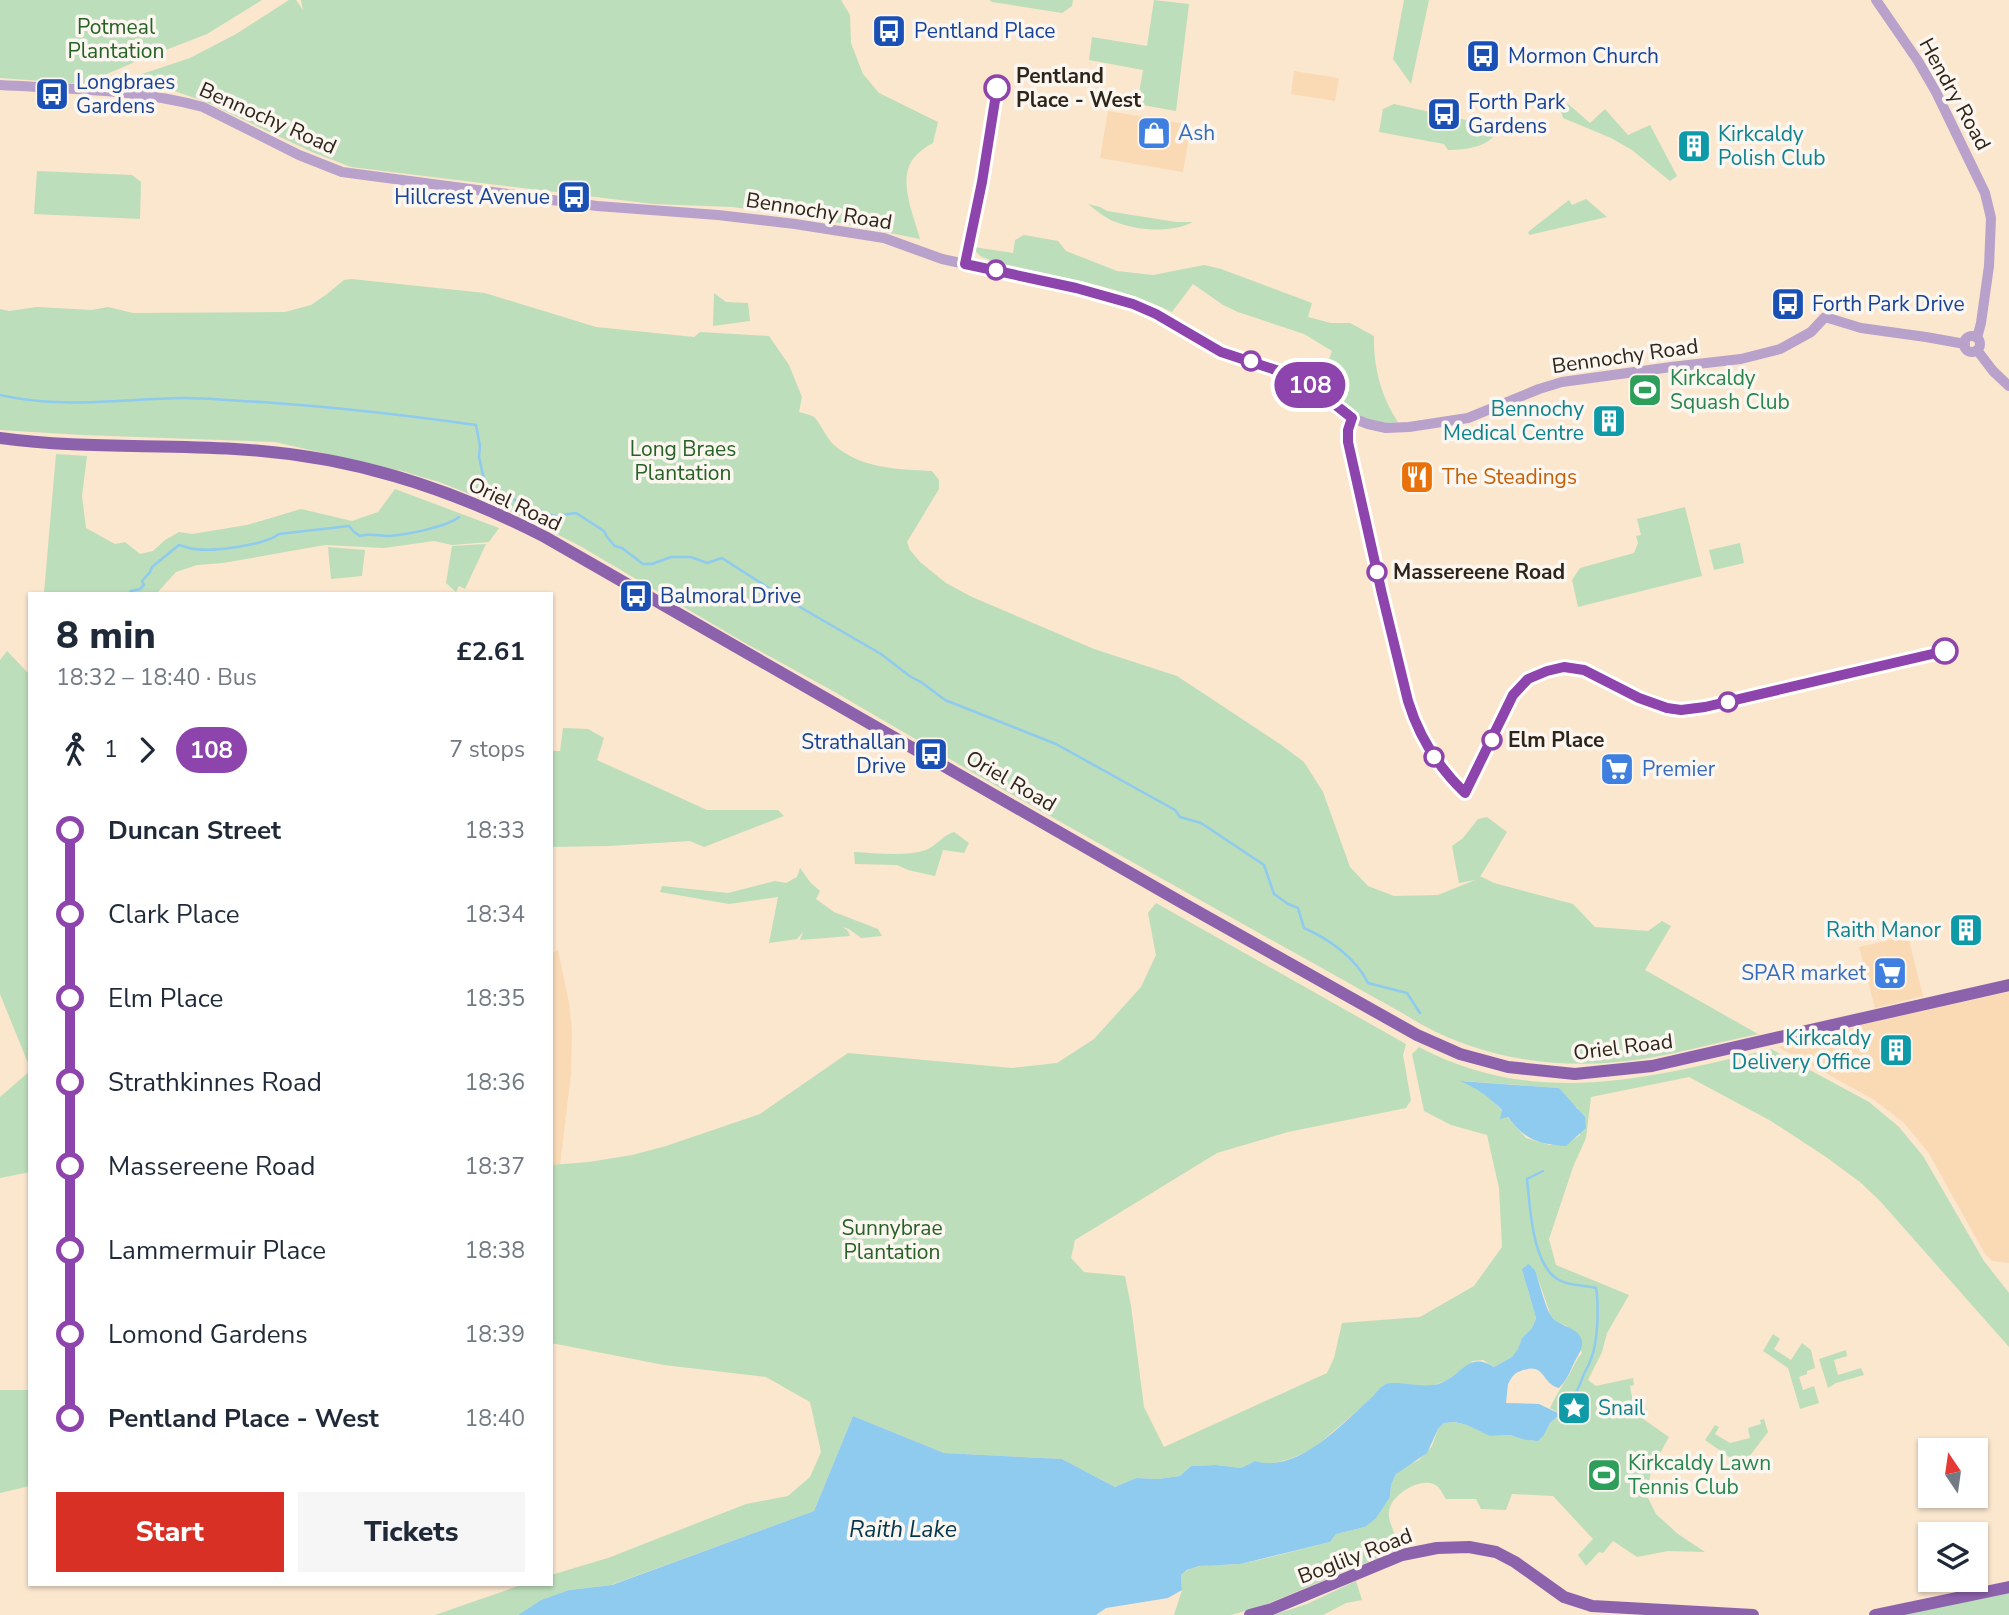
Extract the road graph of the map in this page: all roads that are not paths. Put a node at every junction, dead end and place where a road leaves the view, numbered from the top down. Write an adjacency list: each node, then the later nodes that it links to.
1 (1876, 0): 3 (street, Hendry Road)
2 (0, 85): 4 (street, Bennochy Road)
3 (1977, 338): 4 (street); 5 (street)
4 (1965, 344): 5 (street)
5 (1977, 350): 6 (street)
6 (2009, 386)
7 (0, 439): 8 (main road, Oriel Road)
8 (2009, 985)
9 (2009, 1587): 12 (main road)
10 (1250, 1615): 11 (main road, Boglily Road)
11 (1753, 1615)
12 (1875, 1615)

